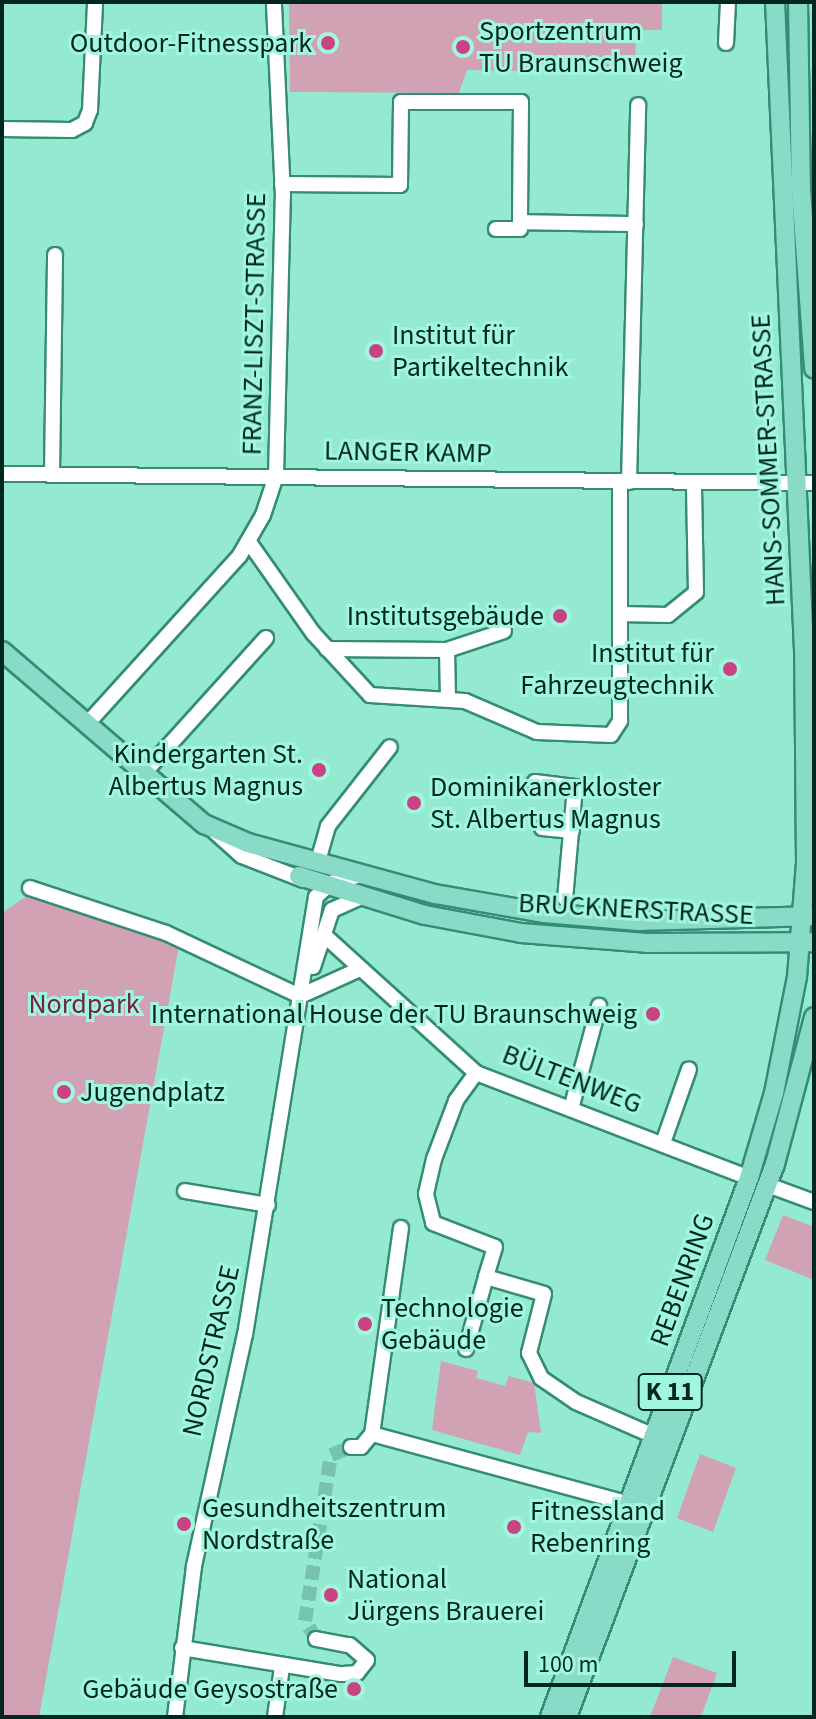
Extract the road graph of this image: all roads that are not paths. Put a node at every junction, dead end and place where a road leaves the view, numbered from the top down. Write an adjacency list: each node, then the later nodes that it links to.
1 (95, 2): 9 (street)
2 (274, 2): 10 (street, FRANZ-LISZT-STRASSE)
3 (728, 2): 6 (street)
4 (775, 2): 22 (main road, HANS-SOMMER-STRASSE)
5 (798, 2): 7 (main road, HANS-SOMMER-STRASSE)
6 (726, 43)
7 (807, 77): 15 (main road, HANS-SOMMER-STRASSE)
8 (638, 105): 12 (street)
9 (2, 129)
10 (282, 184): 11 (street); 19 (street, FRANZ-LISZT-STRASSE)
11 (520, 222): 12 (street); 13 (street)
12 (636, 224): 20 (street)
13 (496, 229)
14 (55, 255): 18 (street)
15 (811, 304): 16 (main road, HANS-SOMMER-STRASSE)
16 (814, 369)
17 (2, 474): 18 (street, LANGER KAMP)
18 (52, 474): 19 (street, LANGER KAMP)
19 (276, 476): 20 (street, LANGER KAMP); 23 (street, FRANZ-LISZT-STRASSE)
20 (624, 481): 21 (street, LANGER KAMP); 24 (street)
21 (694, 483): 22 (street, LANGER KAMP); 24 (street)
22 (806, 483): 47 (main road, HANS-SOMMER-STRASSE)
23 (249, 542): 27 (street); 31 (street, FRANZ-LISZT-STRASSE)
24 (620, 614): 30 (street)
25 (504, 631): 28 (street)
26 (266, 638): 33 (street)
27 (327, 649): 28 (street); 30 (street)
28 (447, 650): 30 (street)
29 (2, 651): 31 (main road)
30 (448, 699)
31 (87, 724): 33 (main road)
32 (390, 747): 39 (street)
33 (144, 773): 36 (main road)
34 (535, 782): 37 (street)
35 (542, 828): 37 (street)
36 (212, 830): 38 (main road); 40 (street)
37 (572, 831): 45 (street)
38 (298, 856): 39 (main road, BRUCKNERSTRASSE); 42 (street)
39 (318, 861): 41 (main road, BRUCKNERSTRASSE)
40 (299, 876): 42 (main road)
41 (374, 876): 42 (street); 47 (main road, BRUCKNERSTRASSE)
42 (327, 887): 44 (main road, BRUCKNERSTRASSE); 46 (street); 51 (street, NORDSTRASSE)
43 (30, 888): 51 (street)
44 (363, 896): 46 (street); 49 (main road, BRUCKNERSTRASSE)
45 (565, 899)
46 (332, 910): 48 (street, NORDSTRASSE)
47 (808, 916): 49 (main road, K 11)
48 (324, 935): 50 (street, BÜLTENWEG); 51 (street, NORDSTRASSE)
49 (807, 942): 58 (main road, REBENRING / K 11)
50 (360, 969): 51 (street); 55 (street, BÜLTENWEG)
51 (300, 996): 62 (street, NORDSTRASSE)
52 (599, 1006): 56 (street)
53 (814, 1017): 59 (main road, REBENRING / K 11)
54 (689, 1069): 57 (street)
55 (476, 1073): 56 (street, BÜLTENWEG); 64 (street)
56 (571, 1109): 57 (street, BÜLTENWEG)
57 (663, 1143): 58 (street, BÜLTENWEG)
58 (749, 1178): 67 (main road, REBENRING / K 11)
59 (768, 1185): 61 (street); 69 (main road, REBENRING / K 11)
60 (185, 1191): 62 (street)
61 (814, 1202)
62 (268, 1205): 71 (street, NORDSTRASSE)
63 (401, 1228): 66 (street)
64 (486, 1277): 65 (street); 67 (street)
65 (466, 1349)
66 (372, 1434): 68 (street); 69 (street)
67 (654, 1436): 69 (main road, REBENRING / K 11)
68 (351, 1447)
69 (636, 1506): 75 (main road, REBENRING / K 11); 76 (main road, REBENRING / K 11)
70 (316, 1639): 72 (street)
71 (182, 1648): 72 (street); 73 (street, NORDSTRASSE)
72 (282, 1667): 74 (street)
73 (175, 1717)
74 (275, 1717)
75 (550, 1717)
76 (567, 1717)

